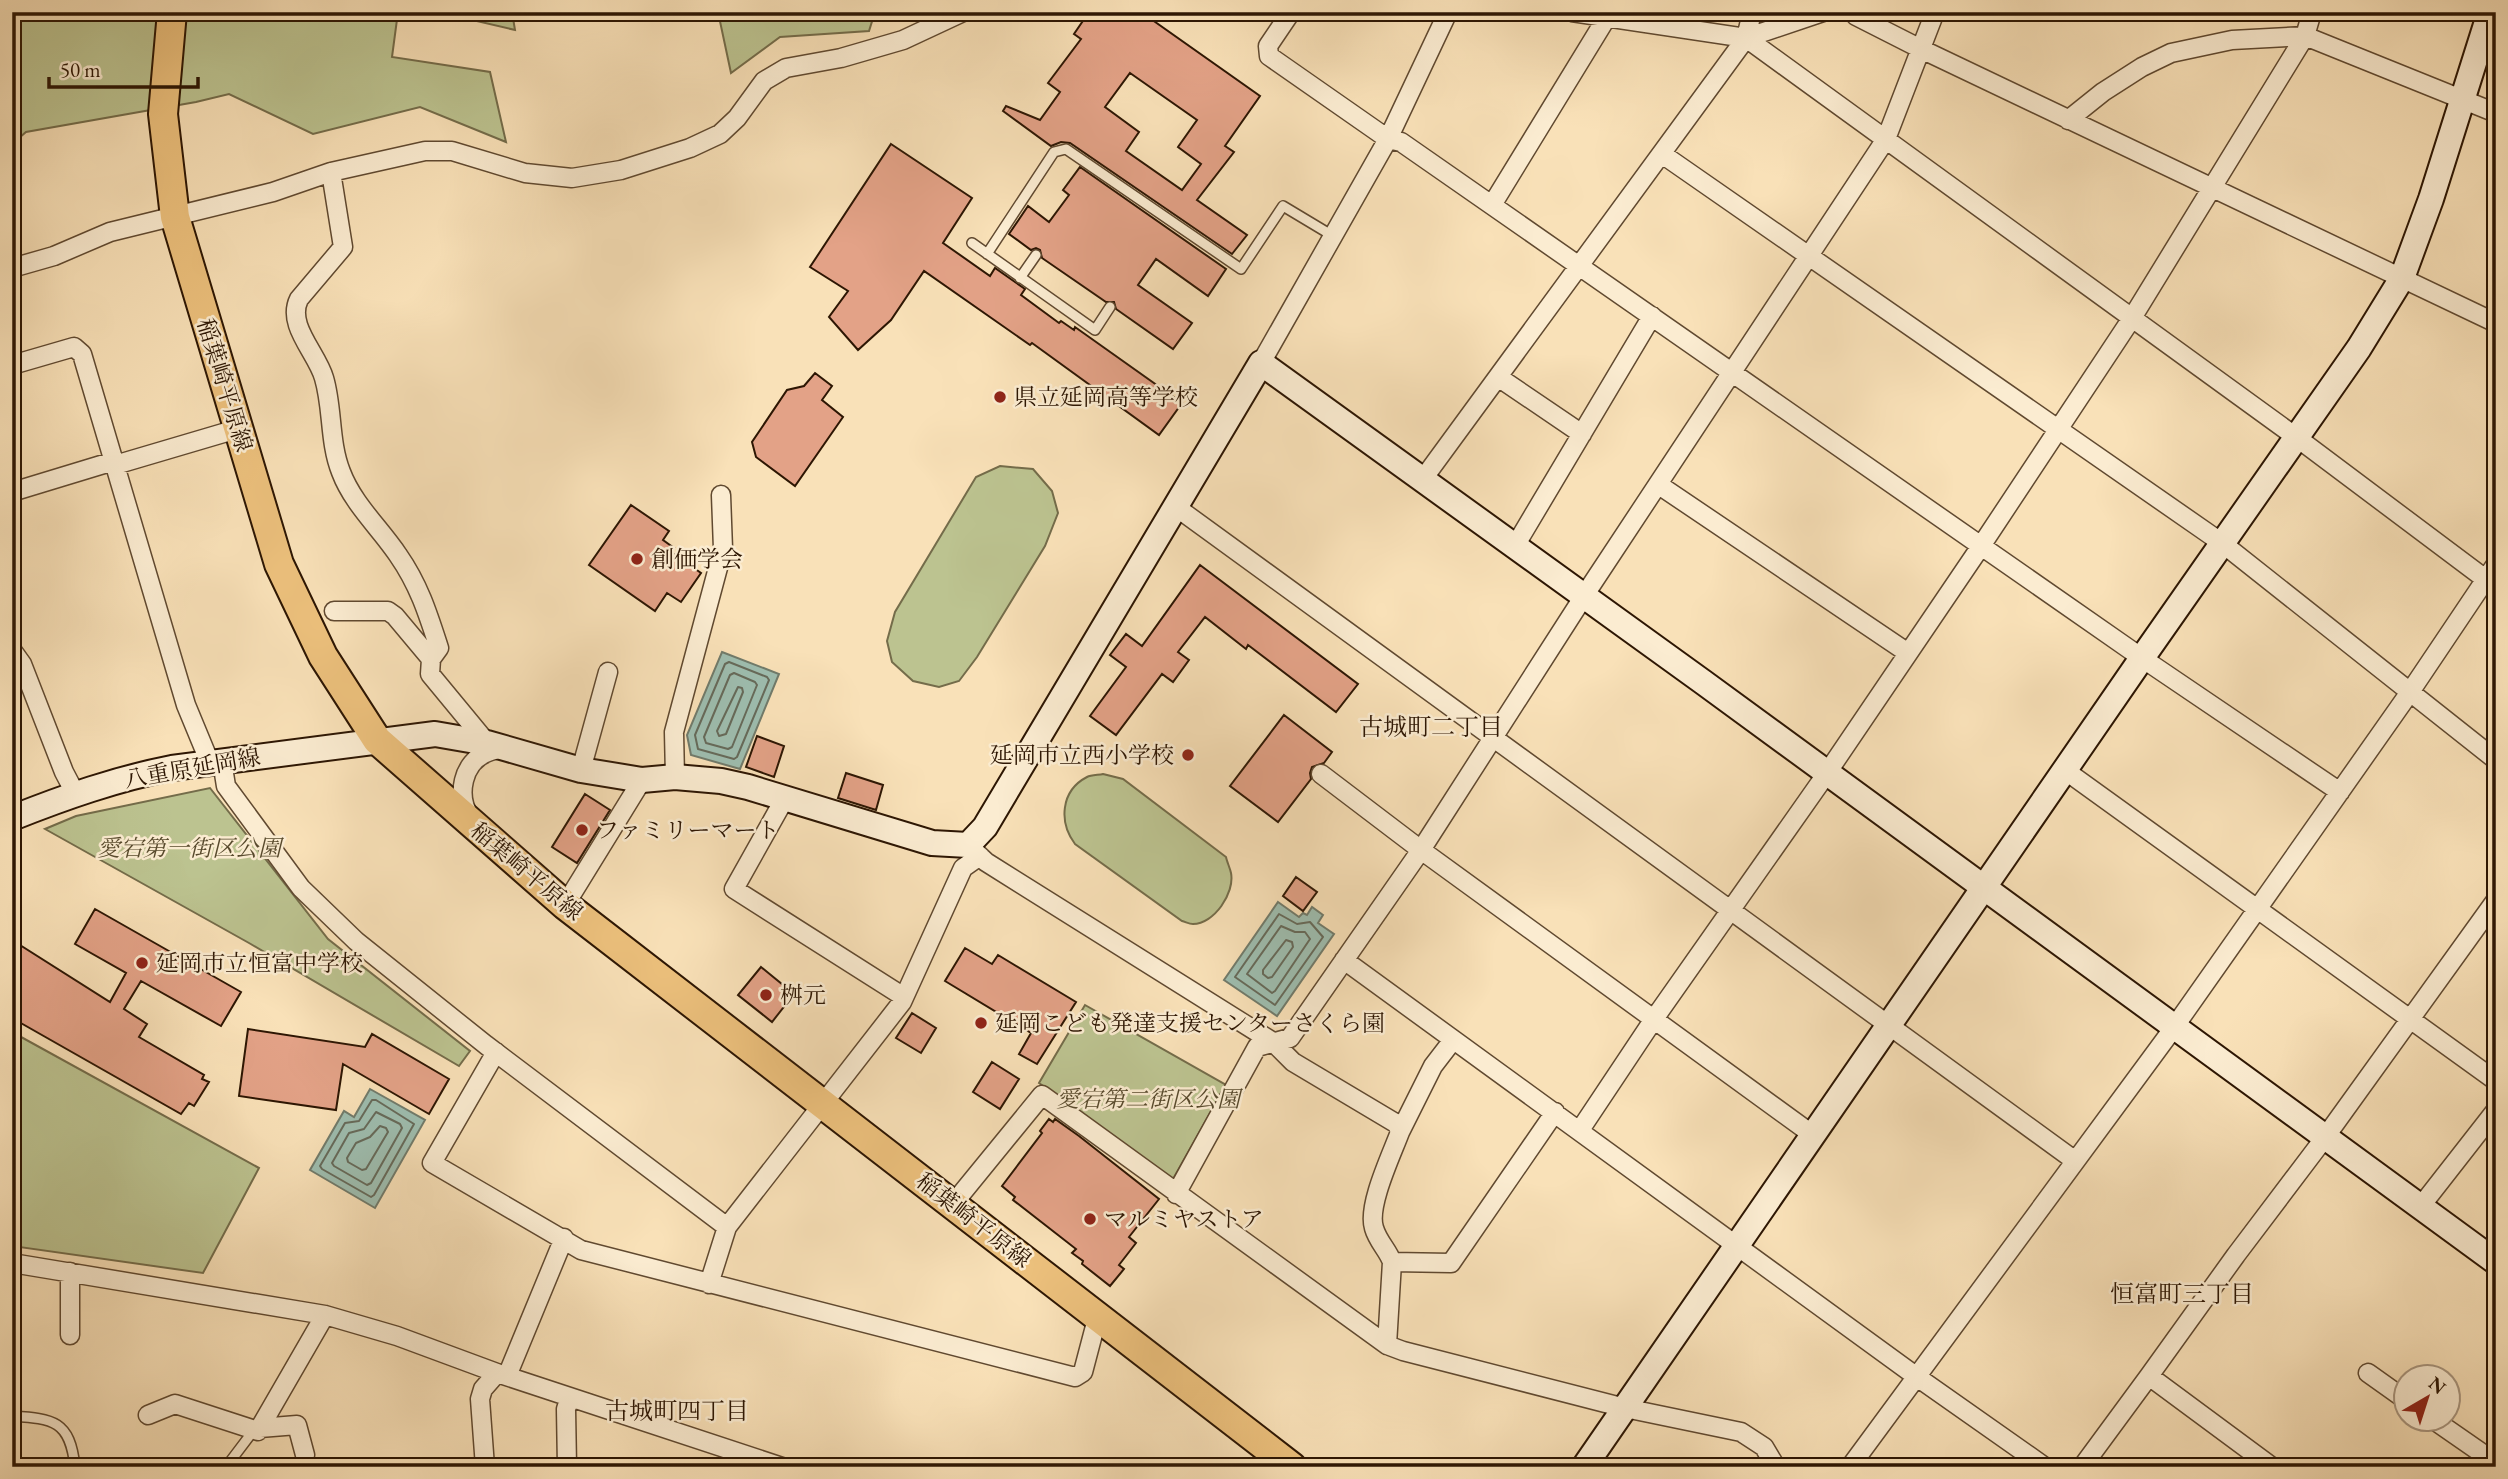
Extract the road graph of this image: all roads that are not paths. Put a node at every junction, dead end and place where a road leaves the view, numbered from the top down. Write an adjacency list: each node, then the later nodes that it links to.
1 (172, 12): 25 (main road, 稲葉崎平原線)
2 (963, 12): 22 (street)
3 (1291, 12): 19 (street)
4 (1448, 12): 19 (street)
5 (1572, 12): 12 (street)
6 (1752, 12): 14 (street)
7 (1823, 12): 14 (street)
8 (1853, 12): 15 (street)
9 (1935, 12): 15 (street)
10 (2312, 12): 13 (street)
11 (2490, 12): 16 (street)
12 (1607, 18): 14 (street); 24 (street)
13 (2305, 36): 16 (street); 18 (street); 23 (street)
14 (1746, 38): 20 (street); 21 (street)
15 (1921, 49): 18 (street); 20 (street)
16 (2462, 99): 17 (street); 34 (street)
17 (2496, 113)
18 (2068, 120): 23 (street)
19 (1388, 139): 24 (street); 26 (street)
20 (1886, 139): 30 (street); 37 (street)
21 (1662, 154): 30 (street); 31 (street)
22 (331, 172): 25 (street); 62 (street)
23 (2213, 187): 34 (street); 37 (street)
24 (1492, 205): 31 (street)
25 (175, 217): 32 (street); 43 (main road, 稲葉崎平原線)
26 (1333, 236): 28 (lane); 39 (street)
27 (972, 243): 28 (lane)
28 (987, 254): 33 (lane)
29 (1036, 256): 33 (lane)
30 (1808, 257): 41 (street); 44 (street)
31 (1578, 265): 36 (street); 42 (street)
32 (12, 268)
33 (1020, 278): 35 (lane)
34 (2402, 278): 38 (street); 46 (street)
35 (1110, 307)
36 (1652, 316): 41 (street); 45 (street)
37 (2132, 318): 44 (street); 46 (street)
38 (2496, 323)
39 (1261, 363): 48 (street); 52 (street)
40 (12, 365): 47 (street)
41 (1734, 373): 49 (street); 54 (street)
42 (1498, 377): 45 (street); 48 (street)
43 (237, 429): 47 (street); 66 (main road, 稲葉崎平原線)
44 (2057, 429): 53 (street); 54 (street)
45 (1582, 434): 55 (street)
46 (2296, 437): 53 (street); 56 (street)
47 (114, 463): 50 (street); 69 (street)
48 (1423, 479): 55 (street)
49 (1659, 485): 57 (street); 60 (street)
50 (12, 492)
51 (720, 495): 74 (street)
52 (1176, 507): 65 (street); 81 (street)
53 (2222, 543): 61 (street); 64 (street)
54 (1981, 545): 60 (street); 61 (street)
55 (1515, 546): 57 (street)
56 (2492, 577): 64 (street)
57 (1584, 596): 65 (street); 72 (street)
58 (334, 611): 62 (street)
59 (12, 650): 77 (street)
60 (1908, 653): 72 (street)
61 (2142, 658): 71 (street); 76 (street)
62 (431, 659): 67 (street)
63 (608, 671): 70 (street)
64 (2410, 692): 68 (street); 76 (street)
65 (1493, 738): 82 (street); 87 (street)
66 (377, 740): 67 (street, 八重原延岡線); 69 (street, 八重原延岡線); 80 (main road, 稲葉崎平原線)
67 (496, 746): 70 (street, 八重原延岡線); 80 (street)
68 (2496, 760)
69 (216, 762): 77 (street, 八重原延岡線); 96 (street)
70 (581, 770): 75 (street, 八重原延岡線)
71 (2066, 771): 83 (street); 86 (street)
72 (1827, 773): 83 (street); 87 (street)
73 (1321, 774): 82 (street)
74 (675, 777): 75 (street, 八重原延岡線); 78 (street, 八重原延岡線)
75 (642, 780): 85 (street)
76 (2340, 792): 86 (street)
77 (75, 793): 79 (street, 八重原延岡線)
78 (785, 798): 81 (street, 八重原延岡線); 89 (street)
79 (12, 818)
80 (481, 832): 85 (main road, 稲葉崎平原線)
81 (974, 850): 89 (street); 95 (street)
82 (1421, 850): 88 (street); 90 (street)
83 (1984, 887): 92 (street); 93 (street)
84 (2496, 900): 91 (street)
85 (565, 905): 98 (main road, 稲葉崎平原線)
86 (2256, 908): 91 (street); 93 (street)
87 (1731, 911): 90 (street); 92 (street)
88 (1344, 960): 94 (street); 95 (street)
89 (904, 997): 98 (street)
90 (1654, 1019): 101 (street); 103 (street)
91 (2410, 1019): 97 (street); 104 (street)
92 (1887, 1026): 103 (street); 105 (street)
93 (2175, 1026): 104 (street); 105 (street)
94 (1453, 1040): 100 (street); 102 (street)
95 (1273, 1042): 102 (street); 106 (street)
96 (496, 1052): 109 (street); 110 (street)
97 (2496, 1081)
98 (823, 1104): 107 (main road, 稲葉崎平原線); 109 (street)
99 (2496, 1110): 108 (street)
100 (1555, 1112): 101 (street); 112 (street)
101 (1580, 1130): 111 (street)
102 (1400, 1132): 112 (street)
103 (1813, 1135): 111 (street)
104 (2326, 1136): 108 (street); 124 (street)
105 (2074, 1160): 123 (street)
106 (1176, 1194): 107 (street); 120 (street)
107 (953, 1204): 118 (main road, 稲葉崎平原線)
108 (2421, 1206): 113 (street)
109 (727, 1227): 116 (street)
110 (564, 1238): 116 (street); 122 (street)
111 (1737, 1246): 123 (street); 127 (street)
112 (1392, 1262): 120 (street)
113 (2496, 1262)
114 (12, 1263): 115 (street)
115 (70, 1272): 117 (street); 119 (street)
116 (709, 1284): 118 (street)
117 (325, 1315): 122 (street); 130 (street)
118 (1098, 1315): 139 (main road, 稲葉崎平原線)
119 (70, 1335)
120 (1387, 1345): 127 (street)
121 (2368, 1373): 125 (street)
122 (502, 1375): 126 (street); 136 (street)
123 (1917, 1377): 142 (street); 143 (street)
124 (2150, 1377): 144 (street); 145 (street)
125 (2392, 1390)
126 (570, 1396): 137 (street); 138 (street)
127 (1625, 1408): 140 (street); 141 (street)
128 (148, 1415): 130 (street)
129 (12, 1416): 134 (lane)
130 (257, 1429): 132 (street); 135 (lane)
131 (2455, 1434): 133 (street)
132 (305, 1455)
133 (2496, 1463)
134 (75, 1467)
135 (226, 1467)
136 (485, 1467)
137 (567, 1467)
138 (782, 1467)
139 (1292, 1467)
140 (1584, 1467)
141 (1776, 1467)
142 (1850, 1467)
143 (2045, 1467)
144 (2081, 1467)
145 (2272, 1467)

